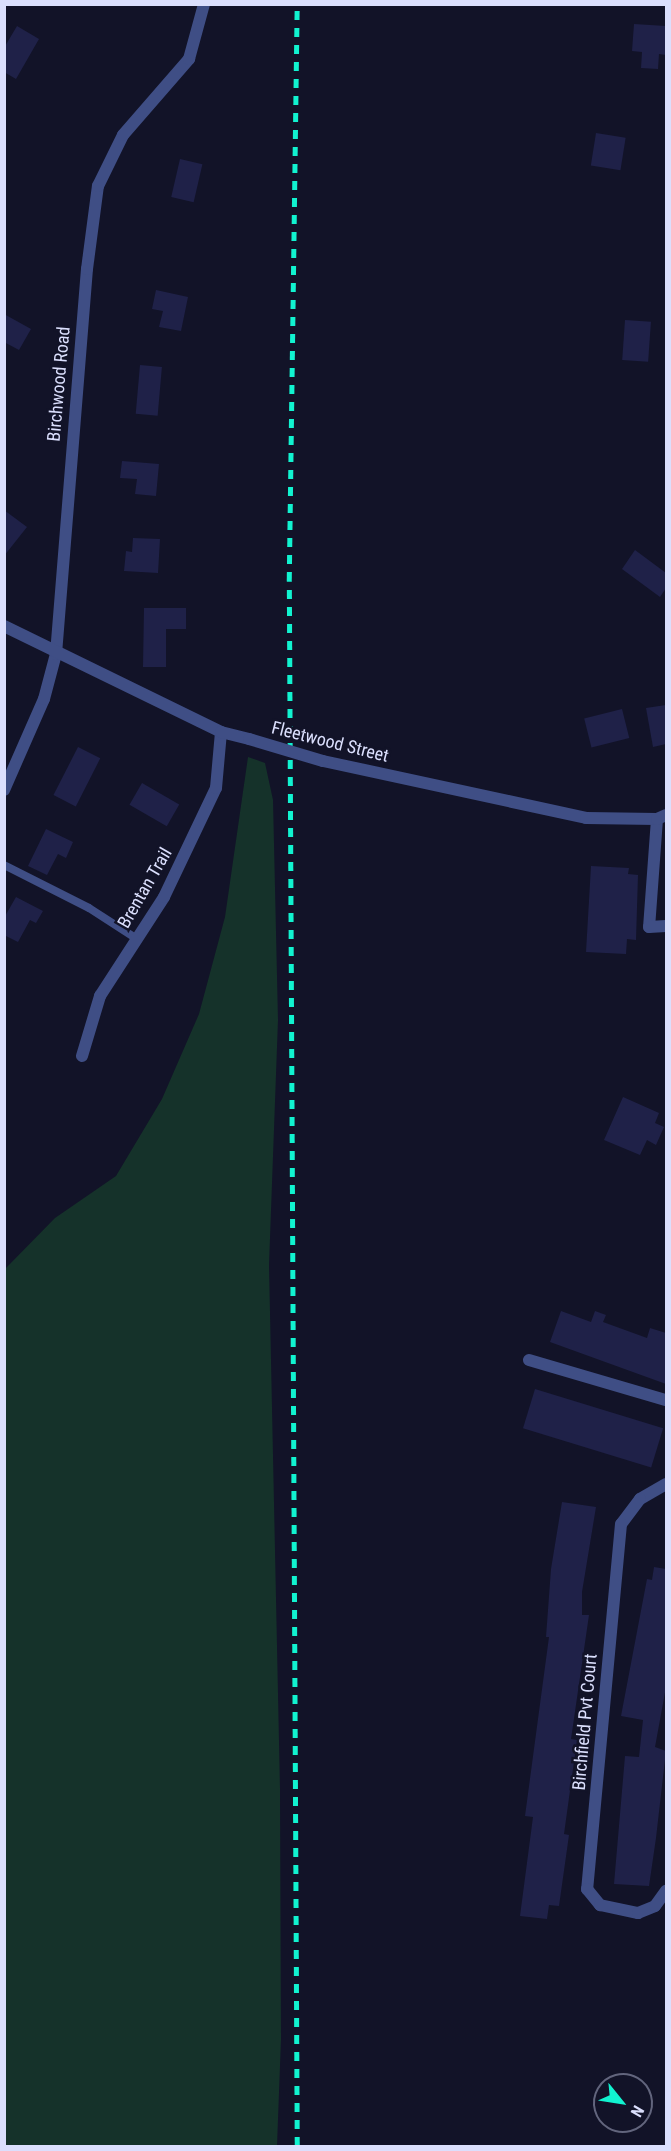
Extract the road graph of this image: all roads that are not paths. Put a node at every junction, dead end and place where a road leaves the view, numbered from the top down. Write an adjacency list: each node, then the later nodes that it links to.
1 (204, 4): 3 (street, Birchwood Road)
2 (4, 626): 3 (street, Fleetwood Street)
3 (56, 654): 4 (street, Fleetwood Street); 5 (street, Birchwood Road)
4 (220, 732): 6 (street, Fleetwood Street, bridge); 9 (street, Brentan Trail)
5 (4, 790)
6 (662, 817): 8 (street)
7 (4, 865): 9 (lane)
8 (666, 926)
9 (137, 939): 10 (street, Brentan Trail)
10 (82, 1056)
11 (529, 1360): 12 (street)
12 (666, 1400)
13 (666, 1484): 14 (street, Birchfield Pvt Court)
14 (666, 1891)

